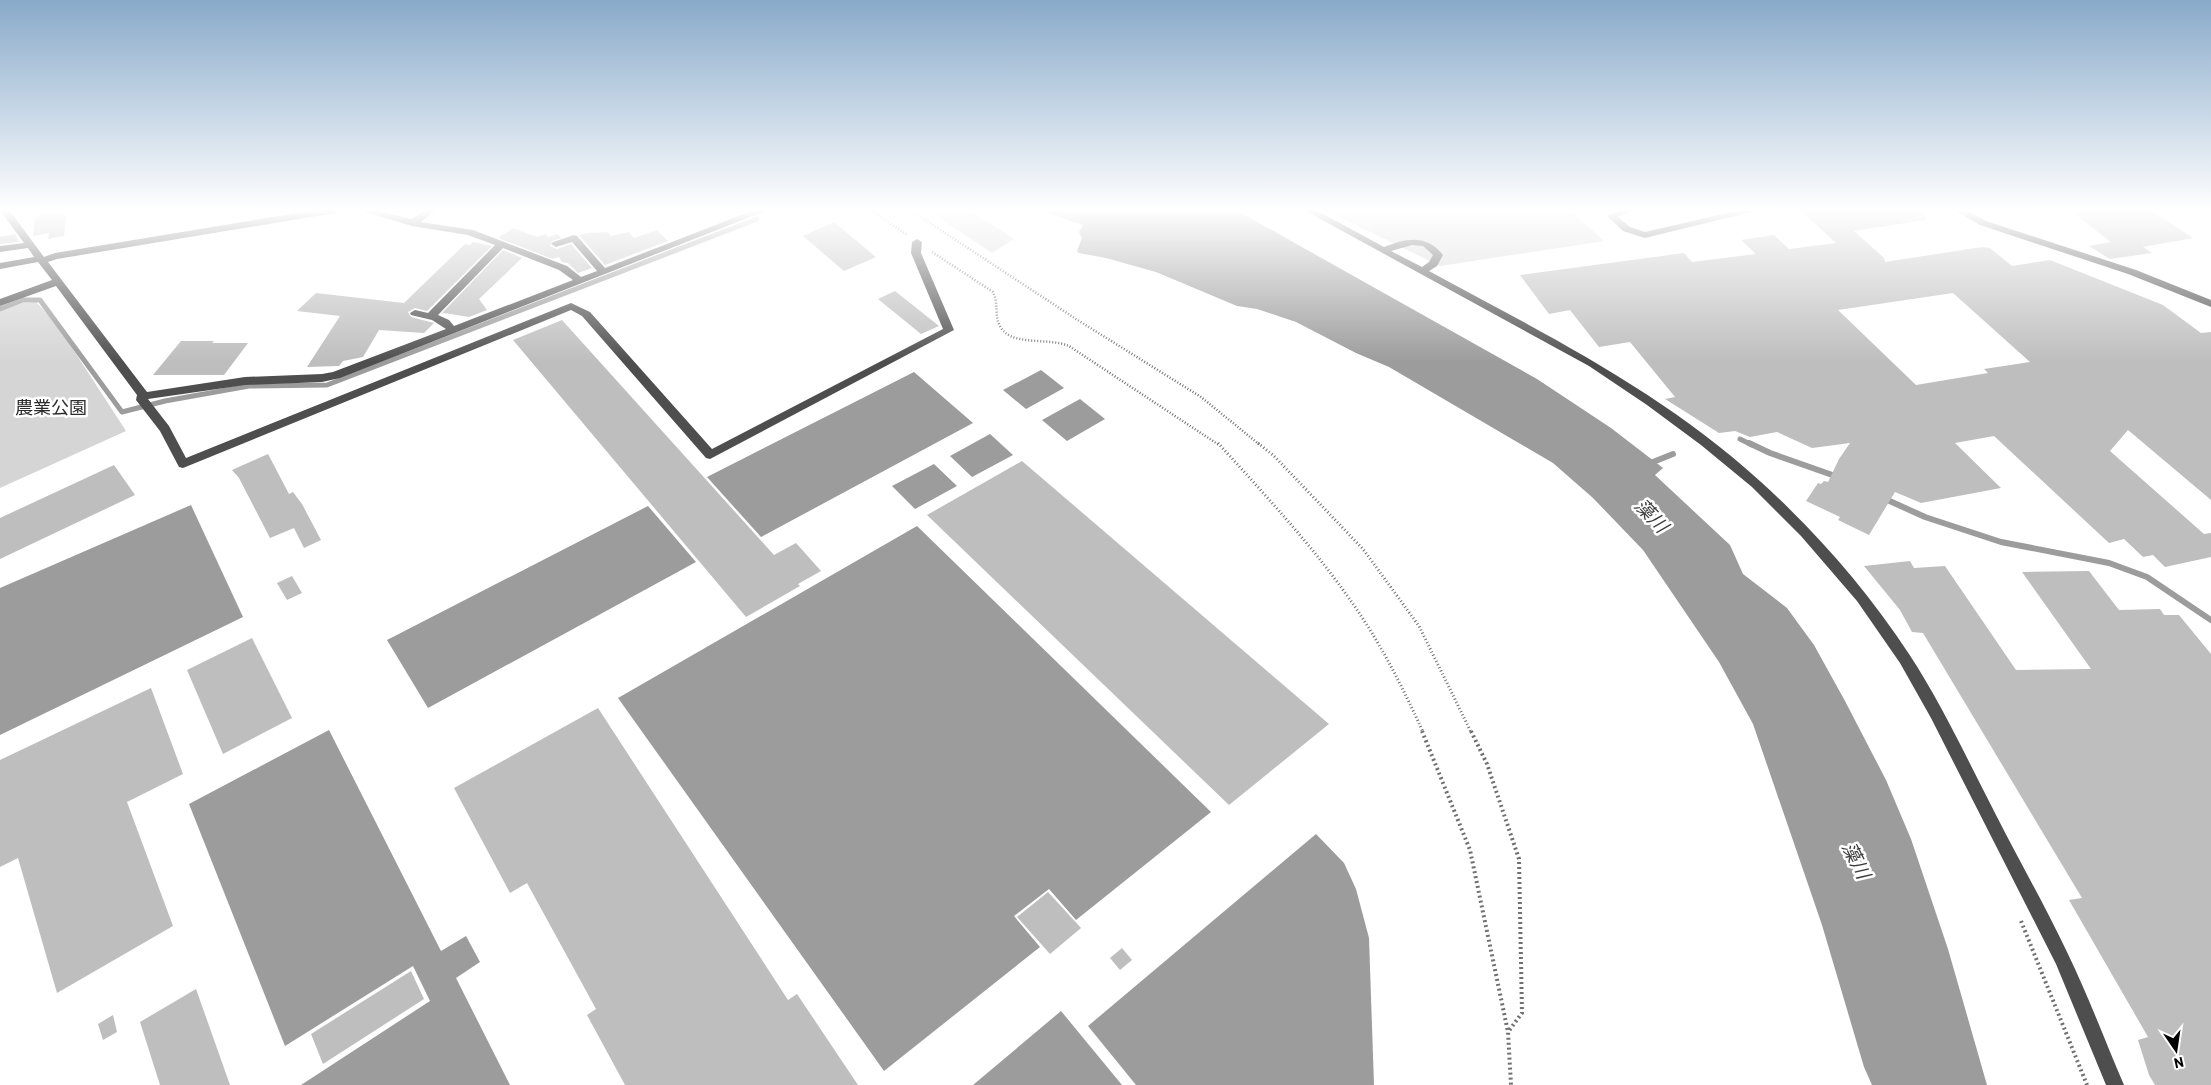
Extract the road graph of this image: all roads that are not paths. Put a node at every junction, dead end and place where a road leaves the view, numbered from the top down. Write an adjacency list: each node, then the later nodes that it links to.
1 (41, 260): 15 (street)
2 (37, 261): 11 (street)
3 (485, 261): 19 (street)
4 (543, 261): 14 (street)
5 (594, 261): 12 (street)
6 (633, 261): 12 (street)
7 (919, 261): 21 (street)
8 (1401, 261): 13 (street)
9 (1435, 261): 13 (street)
10 (2097, 261): 17 (street)
11 (0, 266)
12 (603, 272): 14 (street)
13 (1422, 272): 22 (street)
14 (579, 281): 20 (street)
15 (57, 282): 16 (street); 21 (street)
16 (0, 303)
17 (2211, 304)
18 (415, 313): 19 (street)
19 (430, 316): 20 (street)
20 (452, 330): 21 (street)
21 (143, 394)
22 (2115, 1085)

